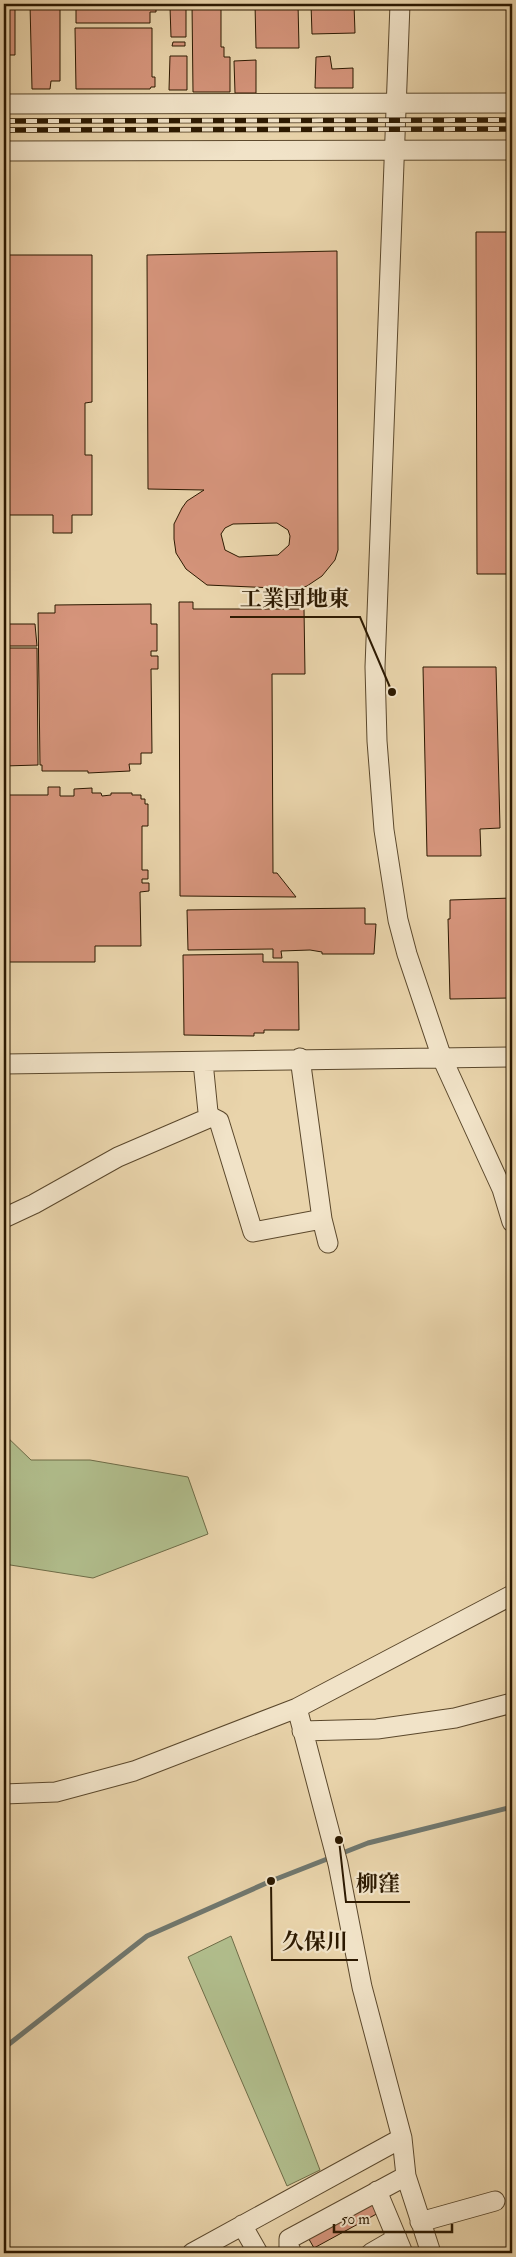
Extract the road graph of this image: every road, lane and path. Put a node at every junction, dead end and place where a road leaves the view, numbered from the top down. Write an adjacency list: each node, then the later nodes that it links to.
1 (400, 4): 4 (street)
2 (512, 103): 4 (street)
3 (4, 104): 4 (street)
4 (397, 104): 7 (street)
5 (512, 150): 7 (street)
6 (4, 151): 7 (street)
7 (396, 152): 10 (street)
8 (512, 1057): 10 (street)
9 (300, 1058): 10 (street); 11 (street); 15 (street)
10 (442, 1058): 16 (street)
11 (203, 1062): 12 (street); 13 (street)
12 (4, 1064)
13 (211, 1117): 14 (street); 15 (street)
14 (4, 1218)
15 (322, 1219): 17 (street)
16 (512, 1222)
17 (328, 1243)
18 (512, 1595): 20 (street)
19 (512, 1703): 21 (street)
20 (297, 1708): 21 (street); 22 (street)
21 (302, 1731): 23 (street)
22 (4, 1794)
23 (402, 2138): 24 (street); 27 (street)
24 (406, 2176): 25 (street); 28 (street)
25 (377, 2191): 29 (street); 32 (street)
26 (495, 2201): 28 (street)
27 (242, 2225): 30 (street); 31 (street)
28 (421, 2227): 29 (street); 34 (street)
29 (400, 2245): 33 (street)
30 (192, 2253)
31 (258, 2253)
32 (292, 2253)
33 (371, 2253)
34 (431, 2253)

